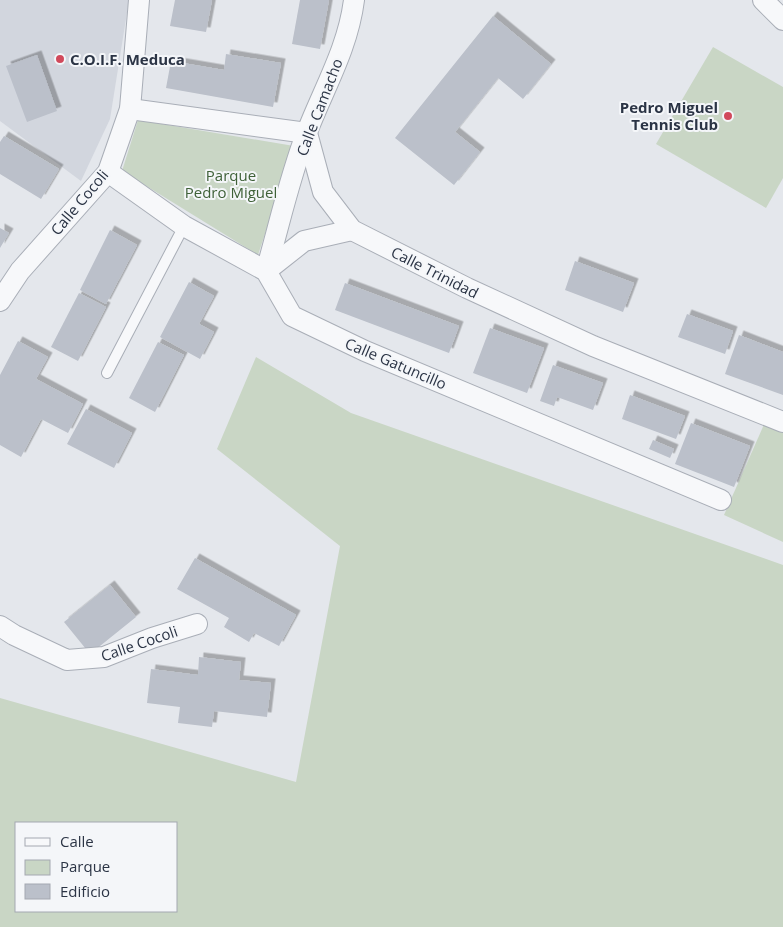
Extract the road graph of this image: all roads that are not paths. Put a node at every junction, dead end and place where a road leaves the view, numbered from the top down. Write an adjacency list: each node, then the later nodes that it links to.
1 (139, 0): 5 (street, Calle Cocoli)
2 (354, 0): 6 (street, Calle Camacho)
3 (763, 0): 4 (street)
4 (783, 20)
5 (130, 109): 6 (street); 7 (street, Calle Cocoli)
6 (306, 133): 9 (street, Calle Trinidad); 10 (street, Calle Camacho)
7 (108, 172): 8 (street); 11 (street, Calle Cocoli)
8 (184, 226): 10 (street); 12 (lane)
9 (352, 230): 10 (street); 13 (street, Calle Trinidad)
10 (266, 271): 14 (street, Calle Gatuncillo)
11 (0, 301)
12 (107, 373)
13 (783, 422)
14 (721, 500)
15 (197, 624): 16 (street, Calle Cocoli)
16 (0, 626)

